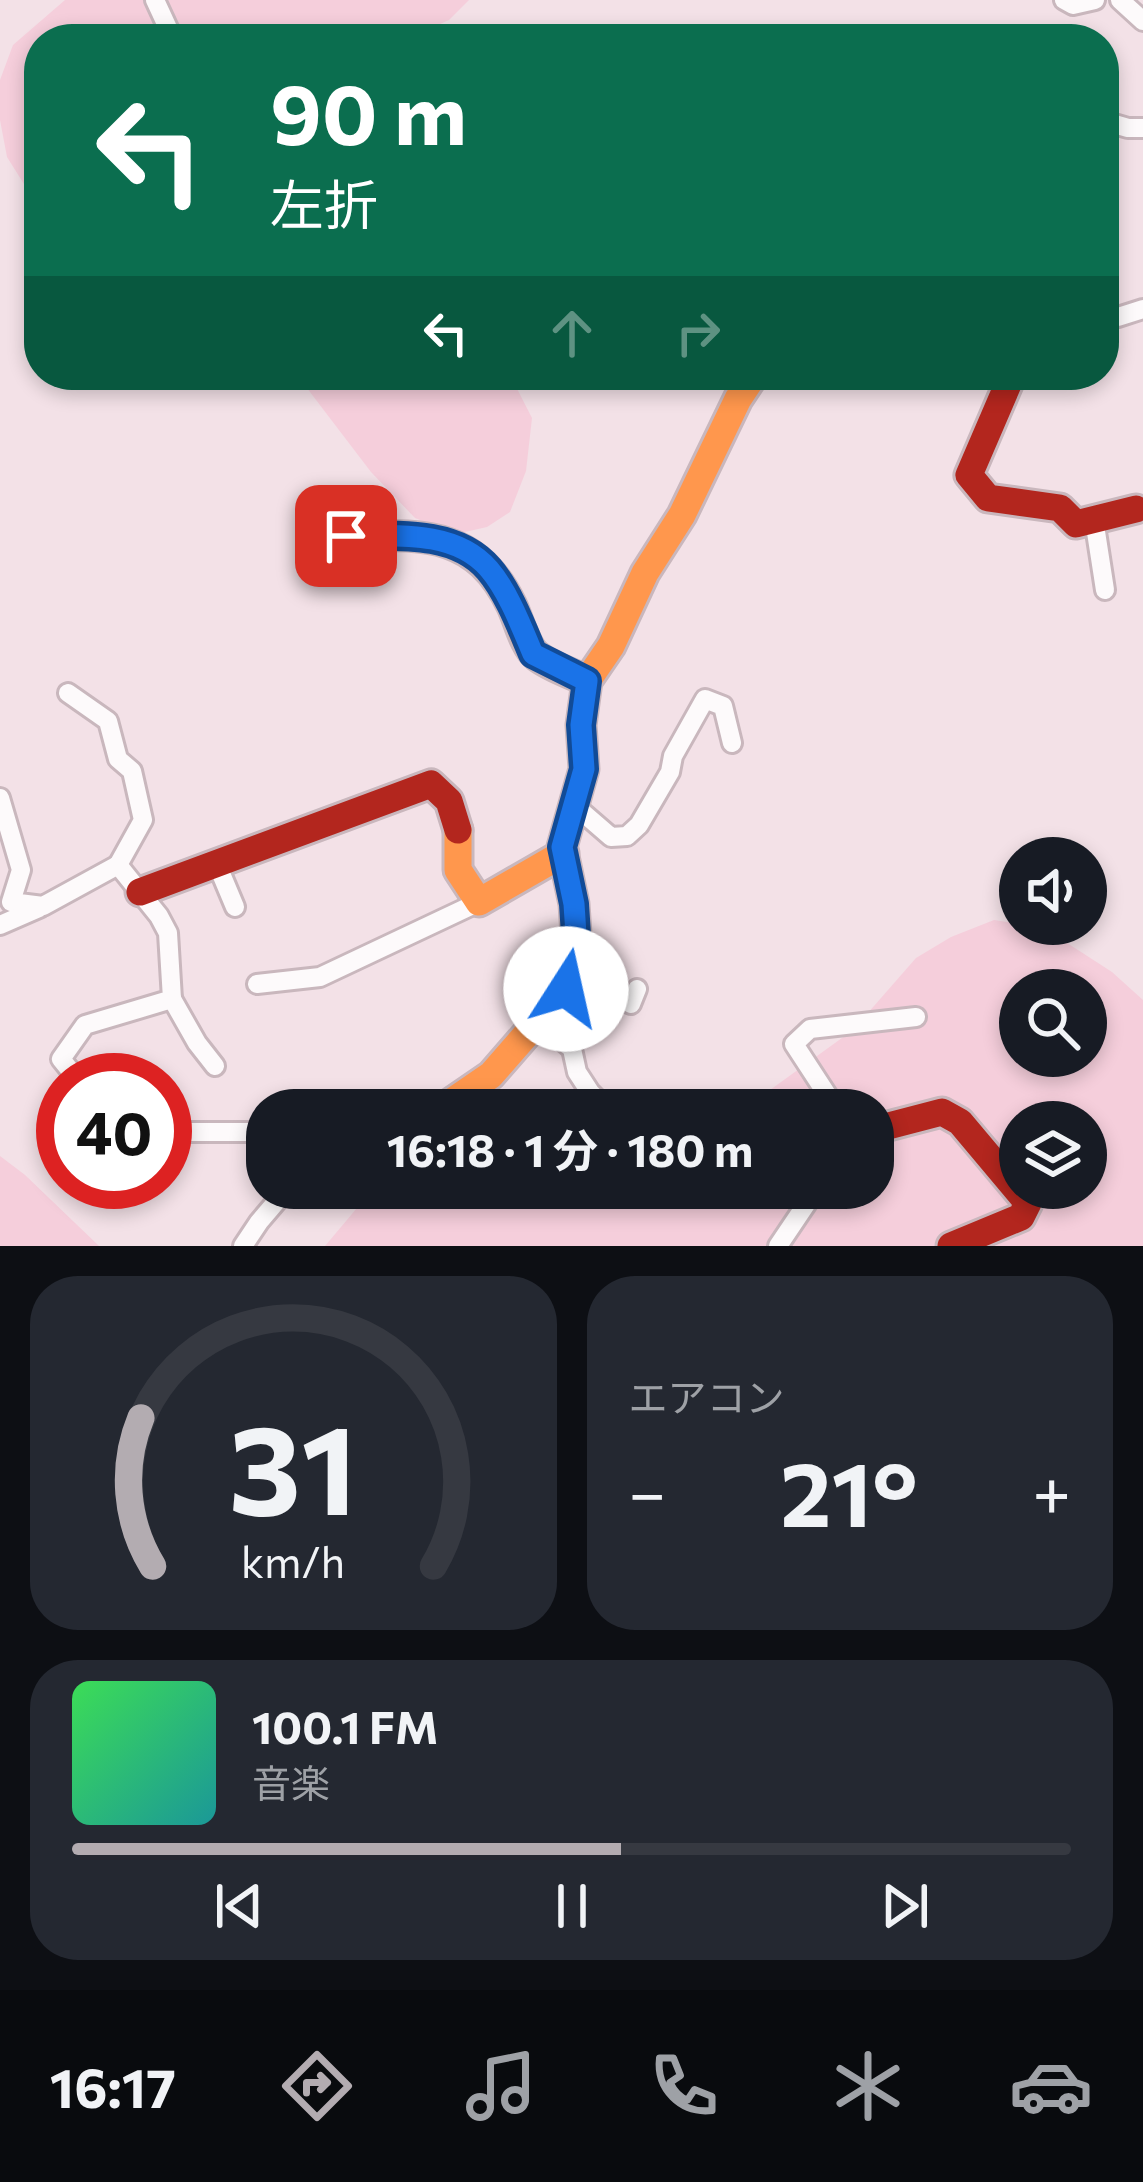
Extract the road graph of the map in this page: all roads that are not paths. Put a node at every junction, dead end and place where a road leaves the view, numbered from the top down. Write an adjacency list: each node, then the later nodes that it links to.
1 (1064, 0): 2 (street)
2 (1095, 0)
3 (1120, 0): 4 (street)
4 (1143, 21)
5 (743, 390): 11 (street)
6 (1006, 390): 8 (street)
7 (1136, 508): 8 (street)
8 (1094, 519): 10 (street)
9 (346, 536): 11 (street)
10 (1105, 590)
11 (587, 681): 15 (street)
12 (68, 693): 18 (street)
13 (732, 743): 15 (street)
14 (0, 798): 21 (street)
15 (574, 805): 16 (street)
16 (563, 853): 20 (street); 30 (street)
17 (217, 864): 19 (street); 20 (street); 22 (street)
18 (118, 865): 19 (street); 21 (street)
19 (140, 892): 28 (street)
20 (479, 902): 24 (street)
21 (44, 906): 23 (street)
22 (235, 907)
23 (0, 925)
24 (257, 984)
25 (637, 989): 30 (street)
26 (119, 990): 29 (street)
27 (896, 996): 35 (street)
28 (172, 999): 29 (street); 32 (street)
29 (126, 1013): 31 (street)
30 (546, 1026): 33 (street); 34 (street)
31 (65, 1053)
32 (214, 1066)
33 (471, 1089)
34 (588, 1089)
35 (823, 1089)
36 (894, 1125): 43 (street)
37 (192, 1132): 38 (street)
38 (246, 1132)
39 (272, 1209): 41 (street)
40 (803, 1209): 42 (street)
41 (243, 1246)
42 (778, 1246)
43 (951, 1246)

